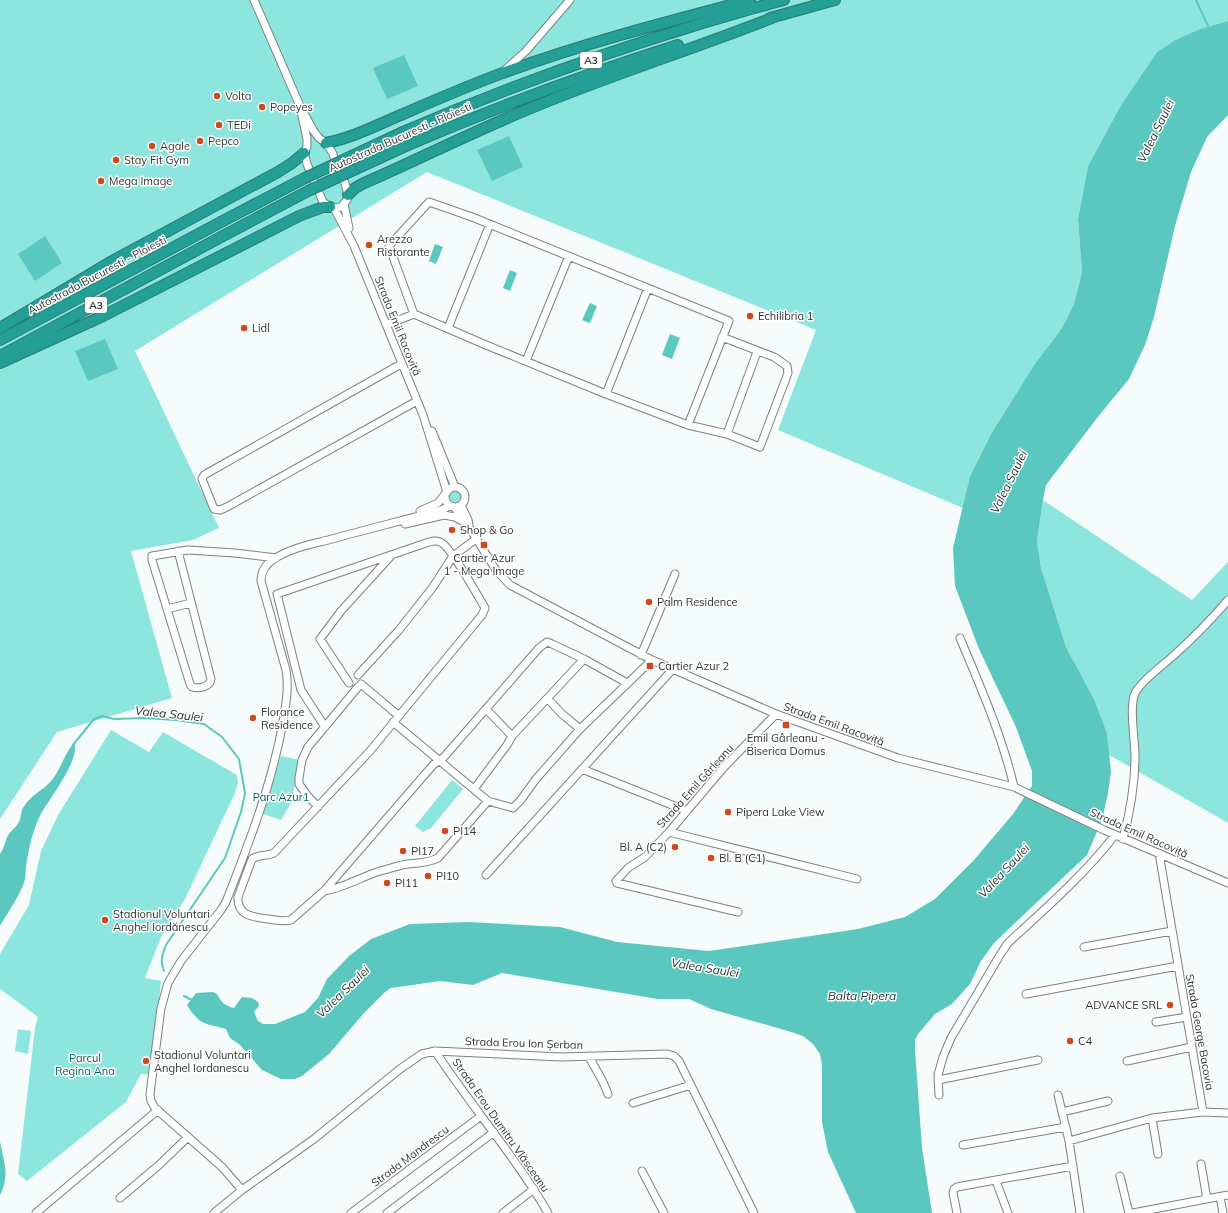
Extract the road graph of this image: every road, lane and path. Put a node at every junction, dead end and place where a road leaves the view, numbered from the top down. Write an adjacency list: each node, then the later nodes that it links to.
1 (254, 0): 8 (street)
2 (570, 0): 7 (street)
3 (750, 0): 7 (highway)
4 (784, 0): 22 (highway, Autostrada Bucuresti - Ploiesti / A3, bridge)
5 (835, 0): 6 (highway, Autostrada Bucuresti - Ploiesti / A3)
6 (777, 16): 11 (highway); 24 (highway, Autostrada Bucuresti - Ploiesti / A3, bridge)
7 (502, 74): 9 (highway)
8 (300, 106): 9 (street, Strada Emil Racoviță); 10 (street, Strada Emil Racoviță)
9 (324, 142): 10 (street); 11 (street, Strada Emil Racoviță)
10 (306, 150): 12 (street, Strada Emil Racoviță); 19 (highway)
11 (346, 199): 12 (street); 14 (street, Strada Emil Racoviță)
12 (332, 208): 14 (street, Strada Emil Racoviță); 26 (highway)
13 (490, 224): 15 (street, Strada Emil Racoviță); 17 (street, Strada Emil Racoviță); 20 (street)
14 (354, 246): 18 (street, Strada Emil Racoviță)
15 (569, 256): 16 (street, Strada Emil Racoviță); 25 (street)
16 (648, 288): 21 (street, Strada Emil Racoviță); 28 (street)
17 (412, 314): 18 (street); 20 (street, Strada Emil Racoviță)
18 (386, 325): 27 (street, Strada Emil Racoviță)
19 (0, 328)
20 (448, 328): 25 (street, Strada Emil Racoviță)
21 (722, 337): 23 (street, Strada Emil Racoviță); 31 (street, Strada Emil Racoviță)
22 (0, 340)
23 (757, 352): 32 (street); 32 (street, Strada Emil Racoviță)
24 (0, 356)
25 (526, 361): 28 (street, Strada Emil Racoviță)
26 (0, 364)
27 (401, 364): 29 (street, Strada Emil Racoviță); 29 (street)
28 (606, 394): 31 (street, Strada Emil Racoviță)
29 (417, 401): 30 (street, Strada Emil Racoviță)
30 (423, 415): 33 (street, Strada Emil Racoviță); 34 (street, Strada Emil Racoviță)
31 (688, 425): 32 (street, Strada Emil Racoviță)
32 (727, 434)
33 (455, 487): 34 (street); 35 (street, Strada Emil Racoviță)
34 (446, 493): 35 (street, Strada Emil Racoviță); 37 (street)
35 (455, 506): 36 (street, Strada Emil Racoviță); 37 (street)
36 (467, 525): 37 (street); 38 (street, Strada Emil Racoviță)
37 (376, 527): 42 (street)
38 (476, 539): 41 (street); 48 (street, Strada Emil Racoviță)
39 (178, 551): 42 (street); 45 (street); 46 (street)
40 (392, 554): 41 (street); 53 (street); 61 (street)
41 (453, 556): 52 (street); 59 (street)
42 (276, 558): 98 (street)
43 (675, 574): 48 (street)
44 (1228, 600): 73 (street)
45 (191, 603): 46 (street); 46 (street)
46 (167, 609)
47 (960, 638): 66 (street)
48 (641, 655): 50 (street, Strada Emil Racoviță)
49 (584, 659): 54 (street); 56 (street); 57 (street)
50 (652, 660): 51 (street, Strada Emil Racoviță); 54 (street)
51 (672, 670): 58 (street, Strada Emil Racoviță); 65 (street)
52 (358, 675): 53 (street); 55 (street)
53 (349, 683): 55 (street)
54 (627, 683): 62 (street)
55 (360, 686): 59 (street); 61 (street)
56 (548, 699): 62 (street); 63 (street)
57 (486, 709): 63 (street); 64 (street)
58 (776, 714): 66 (street, Strada Emil Racoviță); 70 (street, Strada Emil Gârleanu)
59 (399, 716): 60 (street)
60 (393, 722): 64 (street); 69 (street)
61 (325, 727): 69 (street)
62 (580, 728): 68 (street)
63 (512, 736): 67 (street)
64 (439, 760): 67 (street); 78 (street)
65 (582, 769): 70 (street); 75 (street)
66 (1014, 787): 72 (street, Strada Emil Racoviță)
67 (474, 789): 68 (street)
68 (488, 801): 78 (street)
69 (318, 807): 78 (street)
70 (687, 811): 71 (street, Strada Emil Gârleanu)
71 (669, 832): 76 (street); 79 (street, Strada Emil Gârleanu)
72 (1115, 835): 73 (street, Strada Emil Racoviță); 91 (street)
73 (1123, 839): 74 (street, Strada Emil Racoviță)
74 (1159, 853): 77 (street, Strada Emil Racoviță); 80 (street, Strada George Bacovia)
75 (486, 875)
76 (857, 879)
77 (1228, 883)
78 (324, 891)
79 (738, 912)
80 (1172, 931): 81 (street); 82 (street, Strada George Bacovia)
81 (1084, 947)
82 (1178, 966): 83 (street); 84 (street, Strada George Bacovia)
83 (1026, 994)
84 (1187, 1017): 85 (street); 86 (street, Strada George Bacovia)
85 (1156, 1022)
86 (1192, 1047): 90 (street); 100 (street, Strada George Bacovia)
87 (436, 1051): 88 (street, Strada Erou Ion Șerban); 102 (street, Strada Erou Dumitru Vlăsceanu); 116 (street, Strada Erou Ion Șerban)
88 (589, 1056): 92 (street, Strada Erou Ion Șerban); 93 (street)
89 (1038, 1060): 91 (street)
90 (1127, 1061)
91 (938, 1080): 94 (street)
92 (691, 1085): 97 (street); 129 (street, Strada Erou Ion Șerban)
93 (608, 1094)
94 (939, 1095)
95 (1058, 1095): 99 (street)
96 (1108, 1100): 99 (street)
97 (633, 1103)
98 (158, 1110): 106 (street); 122 (street)
99 (1062, 1112): 104 (street)
100 (1203, 1112): 101 (street); 103 (street)
101 (1228, 1113)
102 (481, 1116): 105 (street, Strada Erou Dumitru Vlăsceanu); 124 (street, Strada Mandrescu)
103 (1152, 1118): 107 (street); 109 (street)
104 (1066, 1127): 107 (street); 108 (street)
105 (494, 1132): 115 (street, Strada Erou Dumitru Vlăsceanu); 125 (street)
106 (188, 1137): 116 (street); 119 (street)
107 (1069, 1141): 111 (street)
108 (963, 1145)
109 (1158, 1154)
110 (1201, 1164): 120 (street)
111 (1073, 1166): 114 (street); 132 (street)
112 (642, 1171): 128 (street)
113 (1120, 1176): 133 (street)
114 (996, 1181): 130 (street); 131 (street)
115 (534, 1189): 126 (street); 127 (street, Strada Erou Dumitru Vlăsceanu)
116 (242, 1190): 123 (street, Strada Erou Ion Șerban)
117 (1228, 1195): 118 (street)
118 (1220, 1197): 120 (street); 135 (street)
119 (120, 1198)
120 (1207, 1199): 121 (street)
121 (1165, 1210): 134 (street)
122 (36, 1213)
123 (214, 1213)
124 (351, 1213)
125 (387, 1213)
126 (503, 1213)
127 (548, 1213)
128 (664, 1213)
129 (754, 1213)
130 (957, 1213)
131 (1008, 1213)
132 (1080, 1213)
133 (1129, 1213)
134 (1133, 1213)
135 (1223, 1213)

